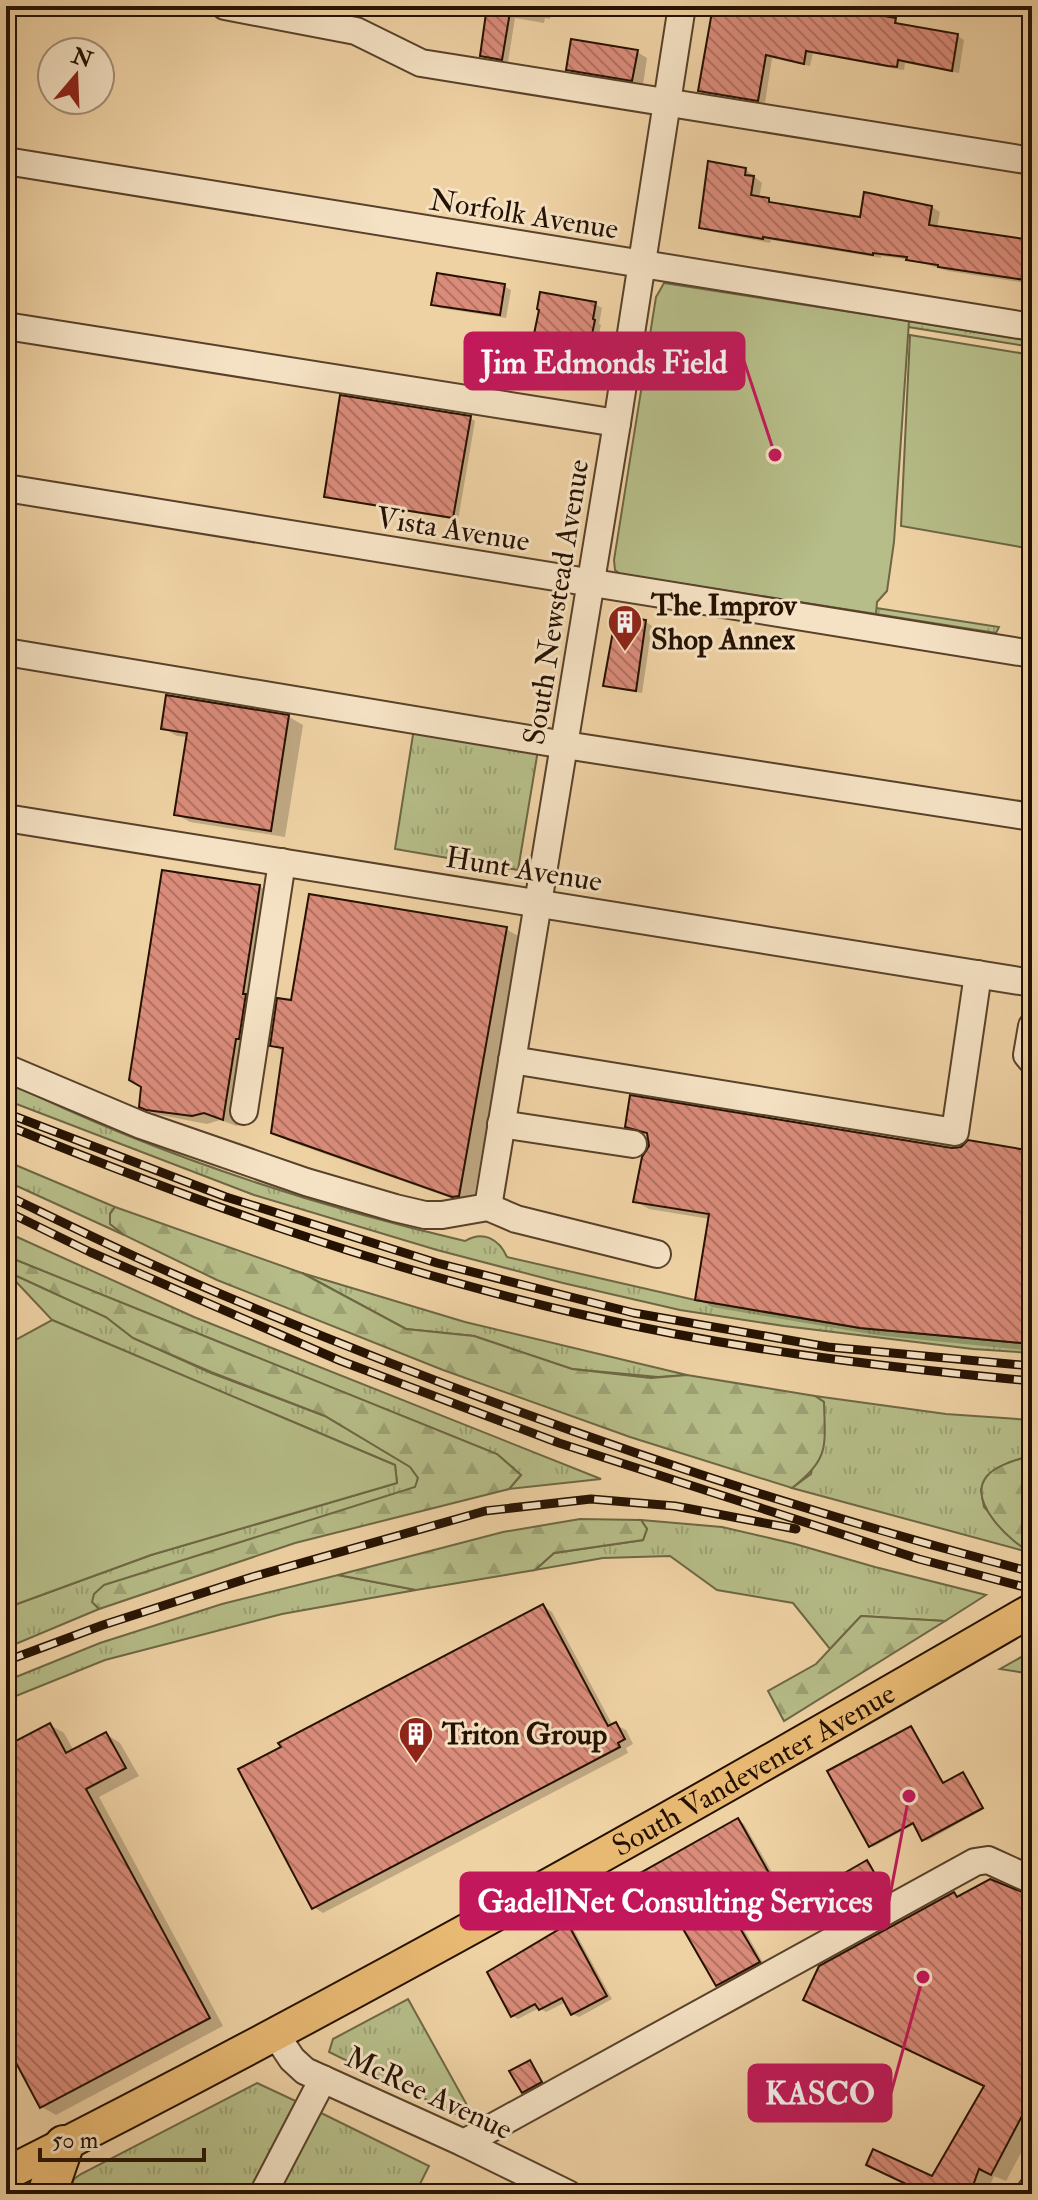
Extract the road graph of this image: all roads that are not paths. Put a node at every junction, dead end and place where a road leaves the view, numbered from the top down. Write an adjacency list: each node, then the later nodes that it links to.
1 (225, 6): 3 (street)
2 (682, 6): 3 (street, South Newstead Avenue)
3 (666, 102): 5 (street); 6 (street, South Newstead Avenue)
4 (6, 161): 6 (street, Norfolk Avenue)
5 (1032, 161)
6 (642, 266): 8 (street, Norfolk Avenue); 9 (street, South Newstead Avenue)
7 (6, 326): 9 (street)
8 (1032, 327)
9 (617, 423): 11 (street, South Newstead Avenue)
10 (6, 488): 11 (street, Vista Avenue)
11 (591, 584): 13 (street, Vista Avenue); 14 (street, South Newstead Avenue)
12 (6, 652): 14 (street)
13 (1032, 654)
14 (565, 745): 15 (street); 18 (street, South Newstead Avenue)
15 (1032, 817)
16 (6, 818): 17 (street, Hunt Avenue)
17 (282, 862): 18 (street, Hunt Avenue); 25 (street)
18 (537, 904): 19 (street, Hunt Avenue); 22 (street, South Newstead Avenue)
19 (978, 974): 20 (street, Hunt Avenue); 22 (street)
20 (1032, 983)
21 (1032, 1026): 23 (street)
22 (512, 1060): 26 (street, South Newstead Avenue)
23 (1032, 1061)
24 (6, 1068): 28 (street)
25 (244, 1111)
26 (501, 1124): 27 (street); 28 (street, South Newstead Avenue)
27 (633, 1144)
28 (488, 1207): 29 (street)
29 (657, 1254)
30 (1032, 1610): 32 (main road, South Vandeventer Avenue)
31 (1032, 1880): 34 (street)
32 (276, 2035): 33 (street, McRee Avenue); 35 (main road, South Vandeventer Avenue)
33 (323, 2079): 34 (street, McRee Avenue); 38 (street)
34 (464, 2143): 39 (street, McRee Avenue)
35 (64, 2145): 36 (main road, South Vandeventer Avenue); 37 (highway)
36 (6, 2174)
37 (47, 2194)
38 (263, 2194)
39 (568, 2194)

